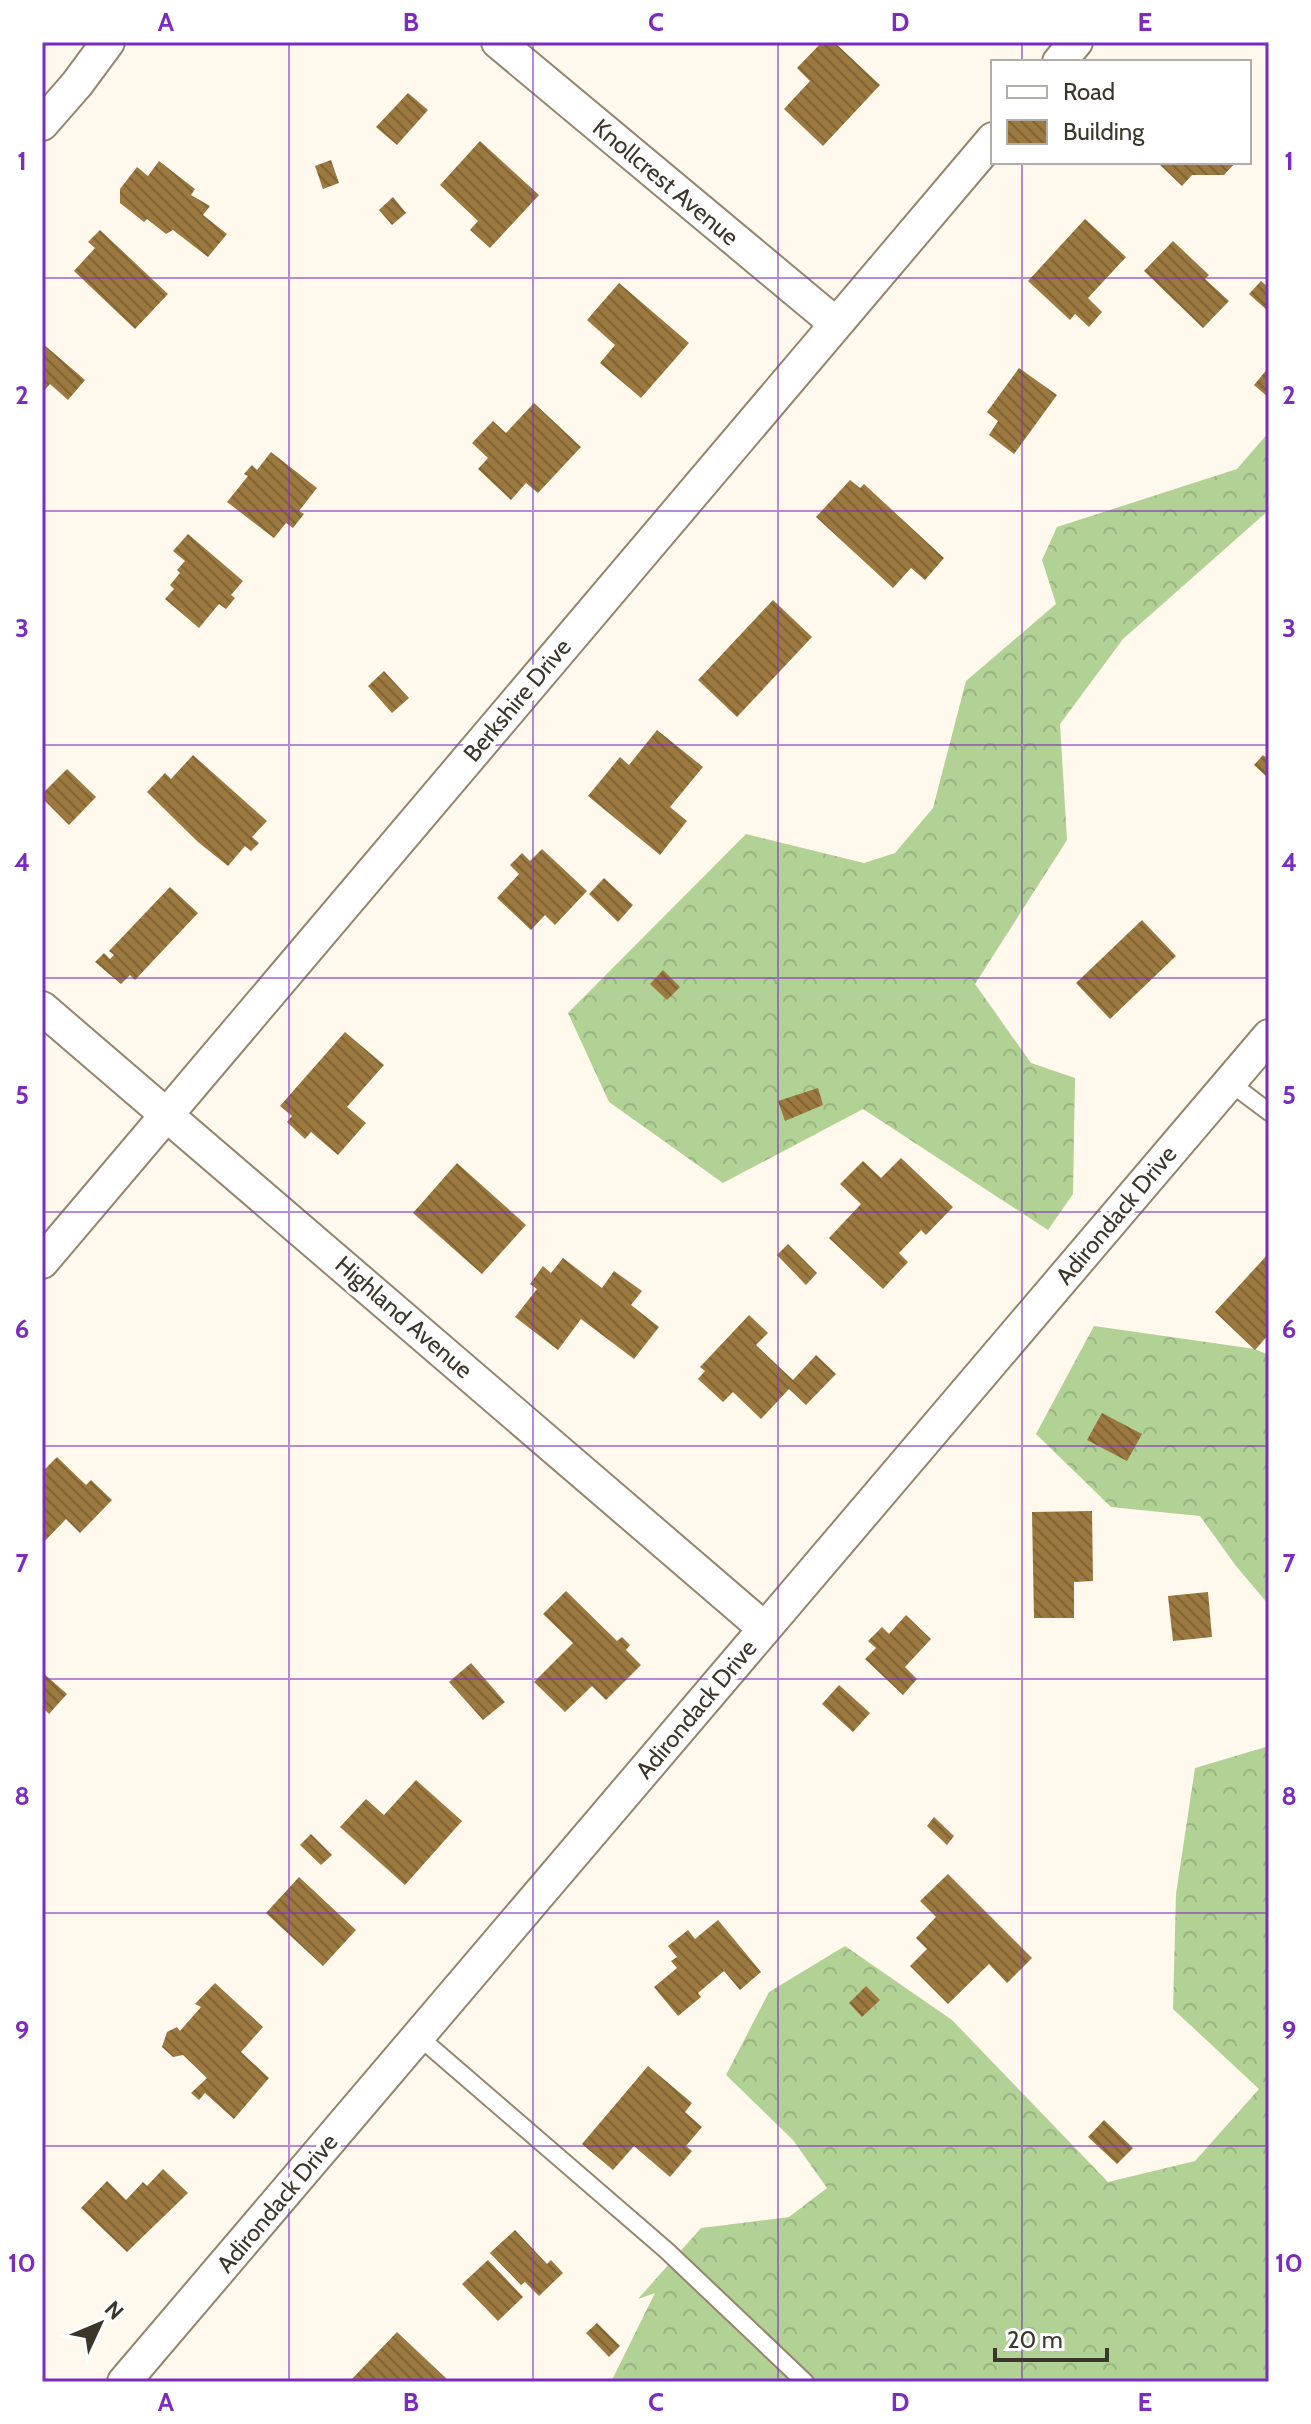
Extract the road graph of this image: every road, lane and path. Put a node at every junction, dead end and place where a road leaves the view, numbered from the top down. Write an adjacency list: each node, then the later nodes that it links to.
1 (108, 42): 5 (street)
2 (498, 42): 7 (street, Knollcrest Avenue)
3 (1076, 42): 4 (street)
4 (1061, 60)
5 (42, 124)
6 (991, 141): 7 (street, Berkshire Drive)
7 (835, 323): 12 (street, Berkshire Drive)
8 (42, 1008): 12 (street, Highland Avenue)
9 (1269, 1036): 10 (street, Adirondack Drive)
10 (1229, 1082): 11 (lane); 14 (street, Adirondack Drive)
11 (1269, 1112)
12 (168, 1113): 13 (street, Berkshire Drive); 14 (street, Highland Avenue)
13 (42, 1262)
14 (764, 1628): 15 (street, Adirondack Drive)
15 (418, 2036): 16 (street, Adirondack Drive); 17 (lane)
16 (124, 2382)
17 (805, 2382)

